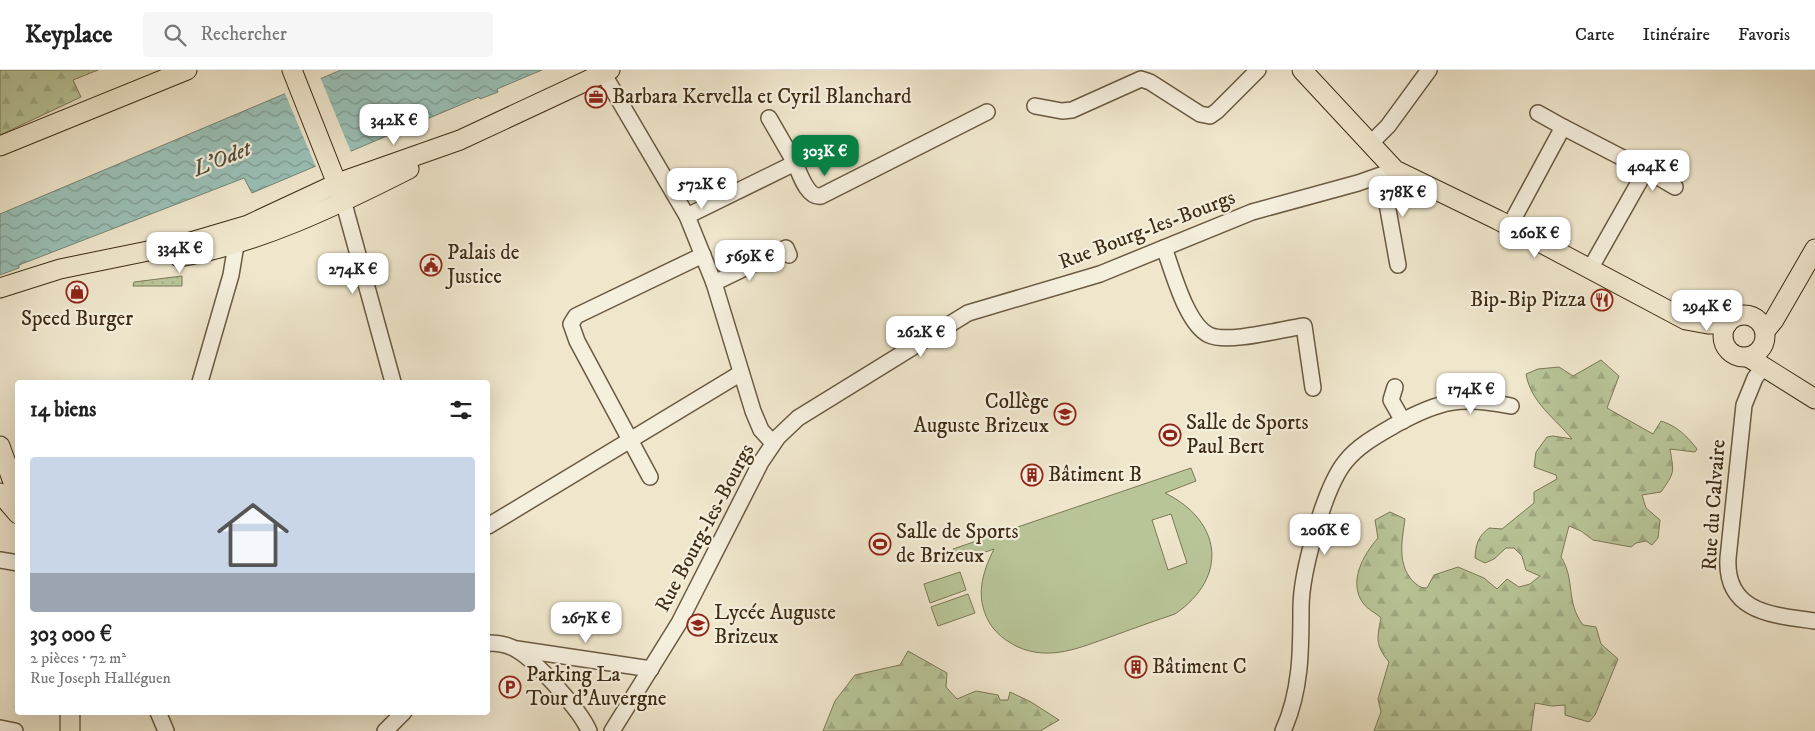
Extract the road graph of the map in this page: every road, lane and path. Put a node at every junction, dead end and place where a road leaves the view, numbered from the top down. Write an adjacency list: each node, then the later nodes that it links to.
1 (186, 70): 6 (main road)
2 (1258, 70): 8 (street)
3 (1302, 70): 13 (main road)
4 (1429, 70): 13 (street)
5 (607, 72): 19 (main road); 20 (street)
6 (166, 75): 14 (main road)
7 (295, 78): 19 (main road)
8 (1035, 106)
9 (987, 112): 15 (street)
10 (1538, 113): 12 (street)
11 (769, 118): 15 (street)
12 (1563, 127): 16 (street); 21 (street)
13 (1370, 144): 17 (main road)
14 (0, 146)
15 (794, 163): 20 (street)
16 (1646, 170): 18 (street); 28 (street)
17 (1388, 173): 21 (main road); 24 (street, Rue Bourg-les-Bourgs); 27 (street)
18 (1675, 187)
19 (340, 192): 22 (main road); 30 (main road); 39 (street)
20 (687, 216): 26 (street)
21 (1509, 227): 28 (main road)
22 (236, 245): 31 (main road); 38 (street)
23 (785, 246): 29 (street)
24 (1164, 248): 41 (street); 46 (street, Rue Bourg-les-Bourgs)
25 (1815, 249): 34 (main road)
26 (703, 255): 29 (street); 45 (street)
27 (1398, 265)
28 (1590, 269): 32 (main road)
29 (714, 283): 37 (street)
30 (0, 288)
31 (0, 297)
32 (1686, 320): 33 (main road); 35 (main road)
33 (1728, 324): 34 (main road); 35 (main road)
34 (1760, 331): 36 (main road); 36 (main road)
35 (1725, 344): 36 (main road)
36 (1762, 366): 42 (main road); 57 (street, Rue du Calvaire)
37 (740, 373): 45 (street); 46 (street)
38 (201, 380)
39 (392, 380)
40 (1395, 387): 44 (street)
41 (1313, 388)
42 (1815, 399)
43 (1511, 406): 44 (street)
44 (1403, 421): 71 (street)
45 (629, 440): 49 (street); 54 (street)
46 (773, 444): 60 (street, Rue Bourg-les-Bourgs)
47 (0, 446): 50 (main road)
48 (0, 470): 52 (main road)
49 (650, 476)
50 (15, 488)
51 (0, 493): 53 (main road)
52 (15, 499)
53 (15, 510)
54 (490, 525)
55 (0, 560): 56 (street)
56 (15, 562)
57 (1815, 621)
58 (490, 643): 59 (street)
59 (516, 649): 60 (street); 69 (street)
60 (651, 669): 70 (street, Rue Bourg-les-Bourgs)
61 (70, 715): 66 (main road)
62 (159, 715): 67 (street)
63 (401, 715): 68 (street)
64 (0, 728): 65 (street)
65 (15, 731)
66 (70, 731)
67 (166, 731)
68 (385, 731)
69 (589, 731)
70 (612, 731)
71 (1283, 731)

